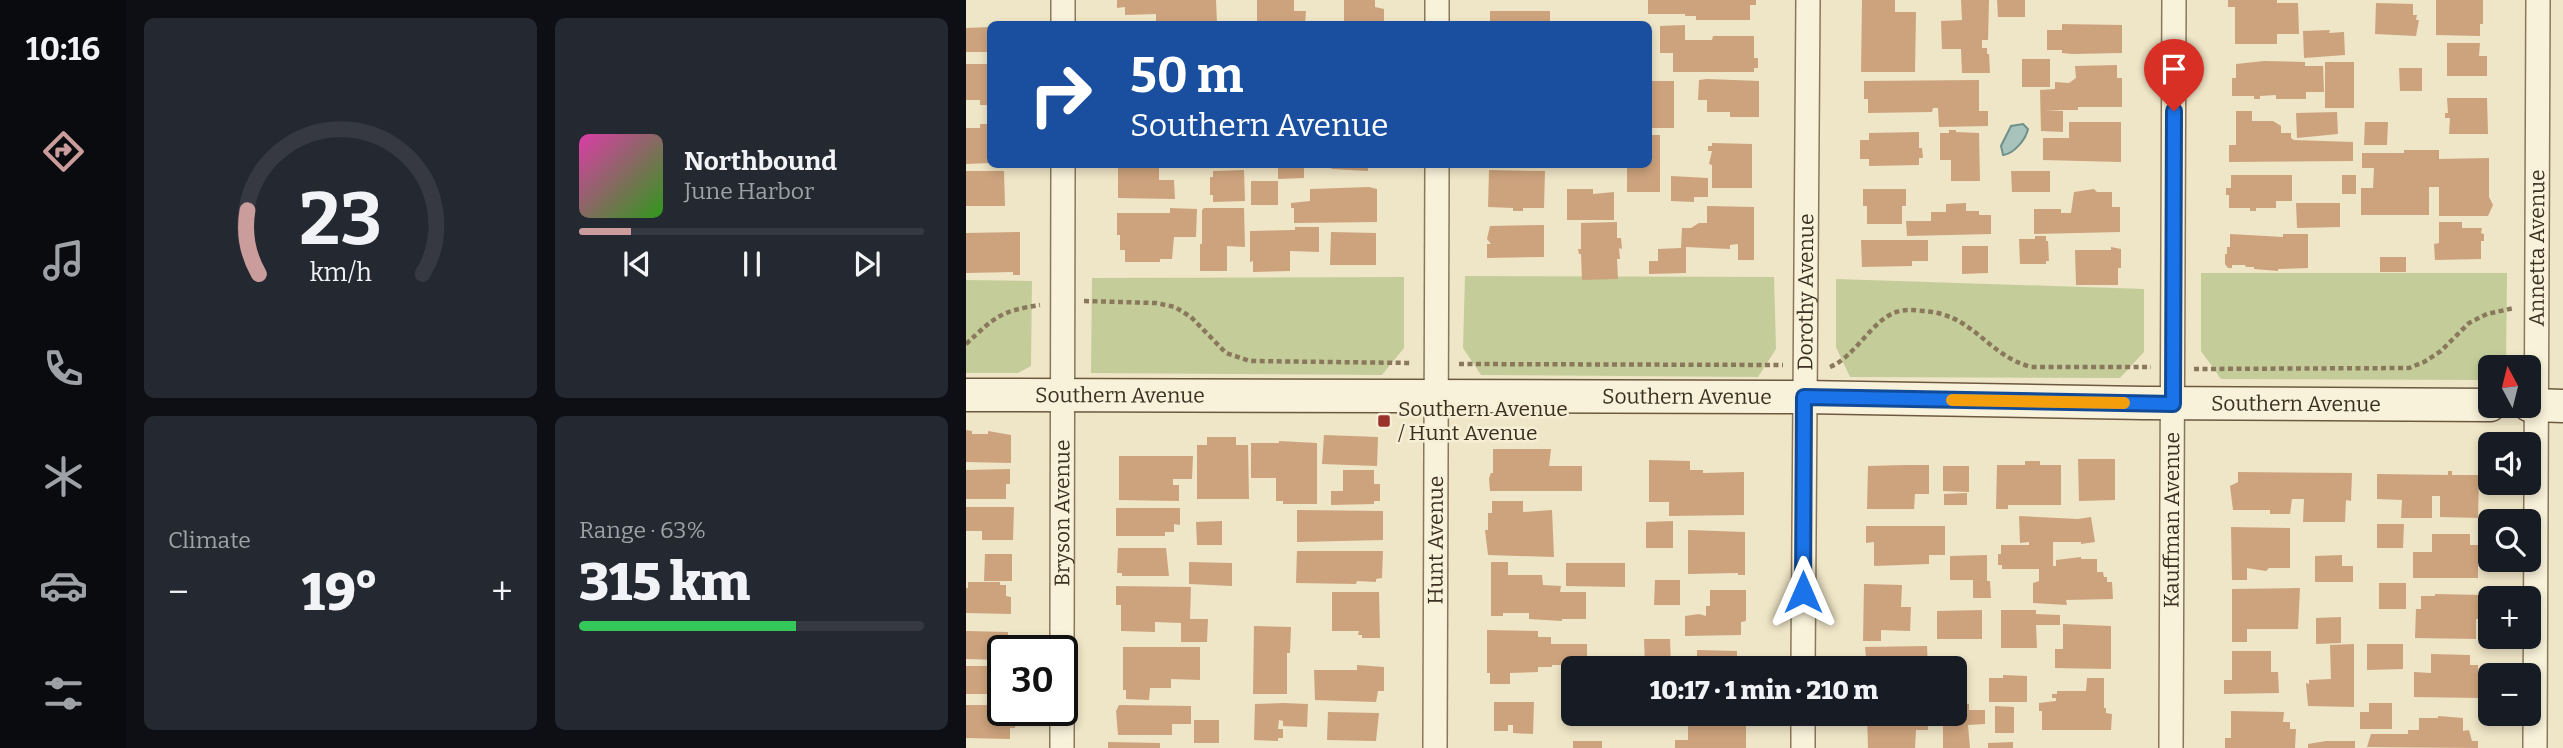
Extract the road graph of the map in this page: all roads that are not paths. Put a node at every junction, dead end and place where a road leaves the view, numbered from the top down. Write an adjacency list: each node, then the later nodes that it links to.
1 (1063, 0): 6 (street)
2 (1437, 0): 7 (street)
3 (1808, 0): 13 (street, Dorothy Avenue)
4 (2174, 0): 14 (street, Kauffman Avenue)
5 (2538, 0): 16 (street, Annetta Avenue)
6 (1063, 21)
7 (1437, 21)
8 (1063, 168): 11 (street, Bryson Avenue)
9 (1437, 168): 12 (street, Hunt Avenue)
10 (966, 395): 11 (street, Southern Avenue)
11 (1063, 395): 12 (street, Southern Avenue); 17 (street, Bryson Avenue)
12 (1436, 396): 13 (street, Southern Avenue); 22 (street, Hunt Avenue)
13 (1804, 397): 14 (street, Southern Avenue); 18 (street, Dorothy Avenue)
14 (2173, 404): 15 (street, Southern Avenue); 24 (street, Kauffman Avenue)
15 (2478, 405)
16 (2543, 405): 25 (street, Annetta Avenue)
17 (1062, 635)
18 (1803, 656)
19 (1062, 726): 21 (street)
20 (1803, 726): 23 (street)
21 (1062, 748)
22 (1435, 748)
23 (1803, 748)
24 (2171, 748)
25 (2535, 748)

